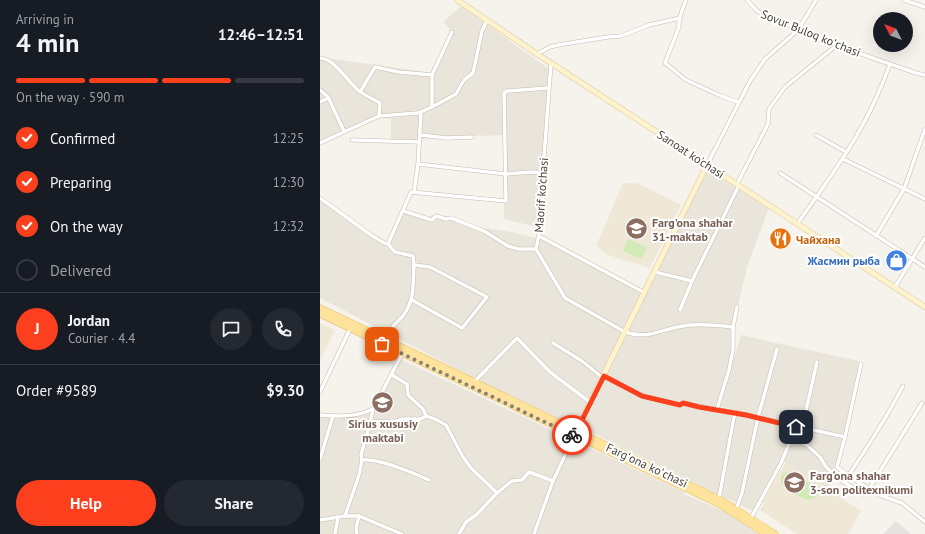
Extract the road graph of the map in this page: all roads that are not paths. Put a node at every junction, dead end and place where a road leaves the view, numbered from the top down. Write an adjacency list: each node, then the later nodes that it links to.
1 (458, 0): 8 (main road, Sanoat ko'chasi)
2 (686, 0): 7 (street)
3 (816, 0): 9 (street)
4 (904, 0): 6 (street)
5 (748, 1): 9 (street, Sovur Buloq koʻchasi)
6 (925, 7)
7 (680, 18): 12 (street); 23 (street)
8 (487, 20): 12 (main road, Sanoat ko'chasi); 24 (street)
9 (798, 29): 11 (street, Sovur Buloq koʻchasi); 23 (street)
10 (452, 32): 16 (street)
11 (837, 45): 15 (street, Sovur Buloq koʻchasi); 42 (street)
12 (537, 54): 14 (main road, Sanoat ko'chasi)
13 (320, 59): 20 (street)
14 (551, 63): 18 (street, Maorif ko'chasi); 38 (main road, Sanoat ko'chasi)
15 (890, 64): 17 (street, Sovur Buloq koʻchasi); 35 (street)
16 (432, 75): 20 (street); 24 (street)
17 (925, 75)
18 (548, 88): 39 (street, Maorif ko'chasi); 41 (street)
19 (320, 90): 21 (street)
20 (360, 92): 26 (street)
21 (329, 98): 22 (street); 28 (street)
22 (320, 102)
23 (738, 102): 38 (street)
24 (432, 107): 25 (street)
25 (421, 112): 26 (street); 29 (street)
26 (379, 116): 28 (street)
27 (925, 129): 43 (street)
28 (344, 132): 34 (street)
29 (420, 135): 31 (street); 33 (street)
30 (816, 135): 35 (street)
31 (472, 137)
32 (352, 140): 33 (street)
33 (419, 142): 37 (street)
34 (320, 143)
35 (846, 152): 36 (street)
36 (843, 159): 43 (street); 45 (street)
37 (418, 164): 41 (street); 44 (street)
38 (707, 165): 42 (main road, Sanoat ko'chasi); 58 (main road)
39 (543, 173): 41 (street); 50 (street, Maorif ko'chasi)
40 (780, 173): 45 (street)
41 (506, 174): 44 (street)
42 (738, 184): 49 (main road, Sanoat ko'chasi); 59 (street)
43 (904, 189): 47 (street); 51 (street)
44 (414, 192): 48 (street)
45 (817, 196): 49 (street); 51 (street)
46 (320, 198): 53 (street)
47 (925, 199)
48 (403, 211): 53 (street); 54 (street)
49 (798, 223): 60 (main road, Sanoat ko'chasi)
50 (539, 236): 54 (street, Maorif ko'chasi); 61 (street)
51 (876, 236): 55 (street)
52 (925, 238): 55 (street)
53 (388, 244): 56 (street)
54 (536, 249): 70 (street, Maorif ko'chasi)
55 (913, 259): 57 (street); 60 (street)
56 (414, 265): 62 (street); 62 (street)
57 (925, 267)
58 (655, 272): 59 (street); 61 (main road)
59 (692, 281): 66 (street)
60 (895, 288): 64 (main road, Sanoat ko'chasi)
61 (645, 293): 70 (main road)
62 (412, 300): 71 (street)
63 (737, 307): 68 (street)
64 (925, 307)
65 (320, 308): 71 (main road, Fargʻona koʻchasi)
66 (680, 310)
67 (320, 314): 69 (main road, Fargʻona koʻchasi)
68 (733, 327): 70 (street); 85 (street)
69 (350, 329): 71 (main road, Fargʻona koʻchasi); 81 (street)
70 (625, 332): 78 (main road)
71 (383, 342): 74 (main road, Fargʻona koʻchasi); 79 (main road, Fargʻona koʻchasi)
72 (553, 343): 78 (street)
73 (777, 350): 90 (street)
74 (402, 354): 77 (street); 94 (main road, Fargʻona koʻchasi)
75 (817, 362): 93 (street)
76 (861, 364): 95 (street)
77 (392, 375): 84 (street); 89 (street)
78 (603, 377): 82 (main road); 85 (street)
79 (474, 382): 82 (street); 94 (main road, Fargʻona koʻchasi)
80 (903, 386): 99 (street)
81 (320, 392)
82 (591, 403): 94 (main road)
83 (922, 403): 102 (street)
84 (373, 409): 88 (street); 91 (street)
85 (717, 409): 86 (street)
86 (735, 412): 90 (street); 105 (street)
87 (320, 415): 88 (street)
88 (333, 416): 97 (street)
89 (426, 416): 91 (street); 103 (street)
90 (758, 417): 92 (street); 106 (street)
91 (371, 422): 98 (street)
92 (796, 427): 93 (street); 96 (street)
93 (802, 428): 95 (street)
94 (575, 433): 101 (street); 105 (main road, Fargʻona koʻchasi); 118 (main road, Fargʻona koʻchasi)
95 (845, 436): 99 (street)
96 (791, 438): 104 (street); 110 (street)
97 (320, 460)
98 (362, 460): 100 (street); 107 (street)
99 (848, 476): 102 (street)
100 (429, 480)
101 (553, 481): 103 (street); 117 (street)
102 (869, 489): 112 (street)
103 (497, 493): 116 (street)
104 (863, 494)
105 (719, 498): 106 (main road, Fargʻona koʻchasi)
106 (736, 509): 110 (main road, Fargʻona koʻchasi)
107 (346, 516): 108 (street); 109 (street)
108 (359, 516): 114 (street); 115 (street)
109 (338, 518): 111 (street); 113 (street)
110 (751, 518): 119 (main road, Fargʻona koʻchasi)
111 (320, 520)
112 (925, 522)
113 (335, 534)
114 (357, 534)
115 (402, 534)
116 (459, 534)
117 (534, 534)
118 (766, 534)
119 (775, 534)

